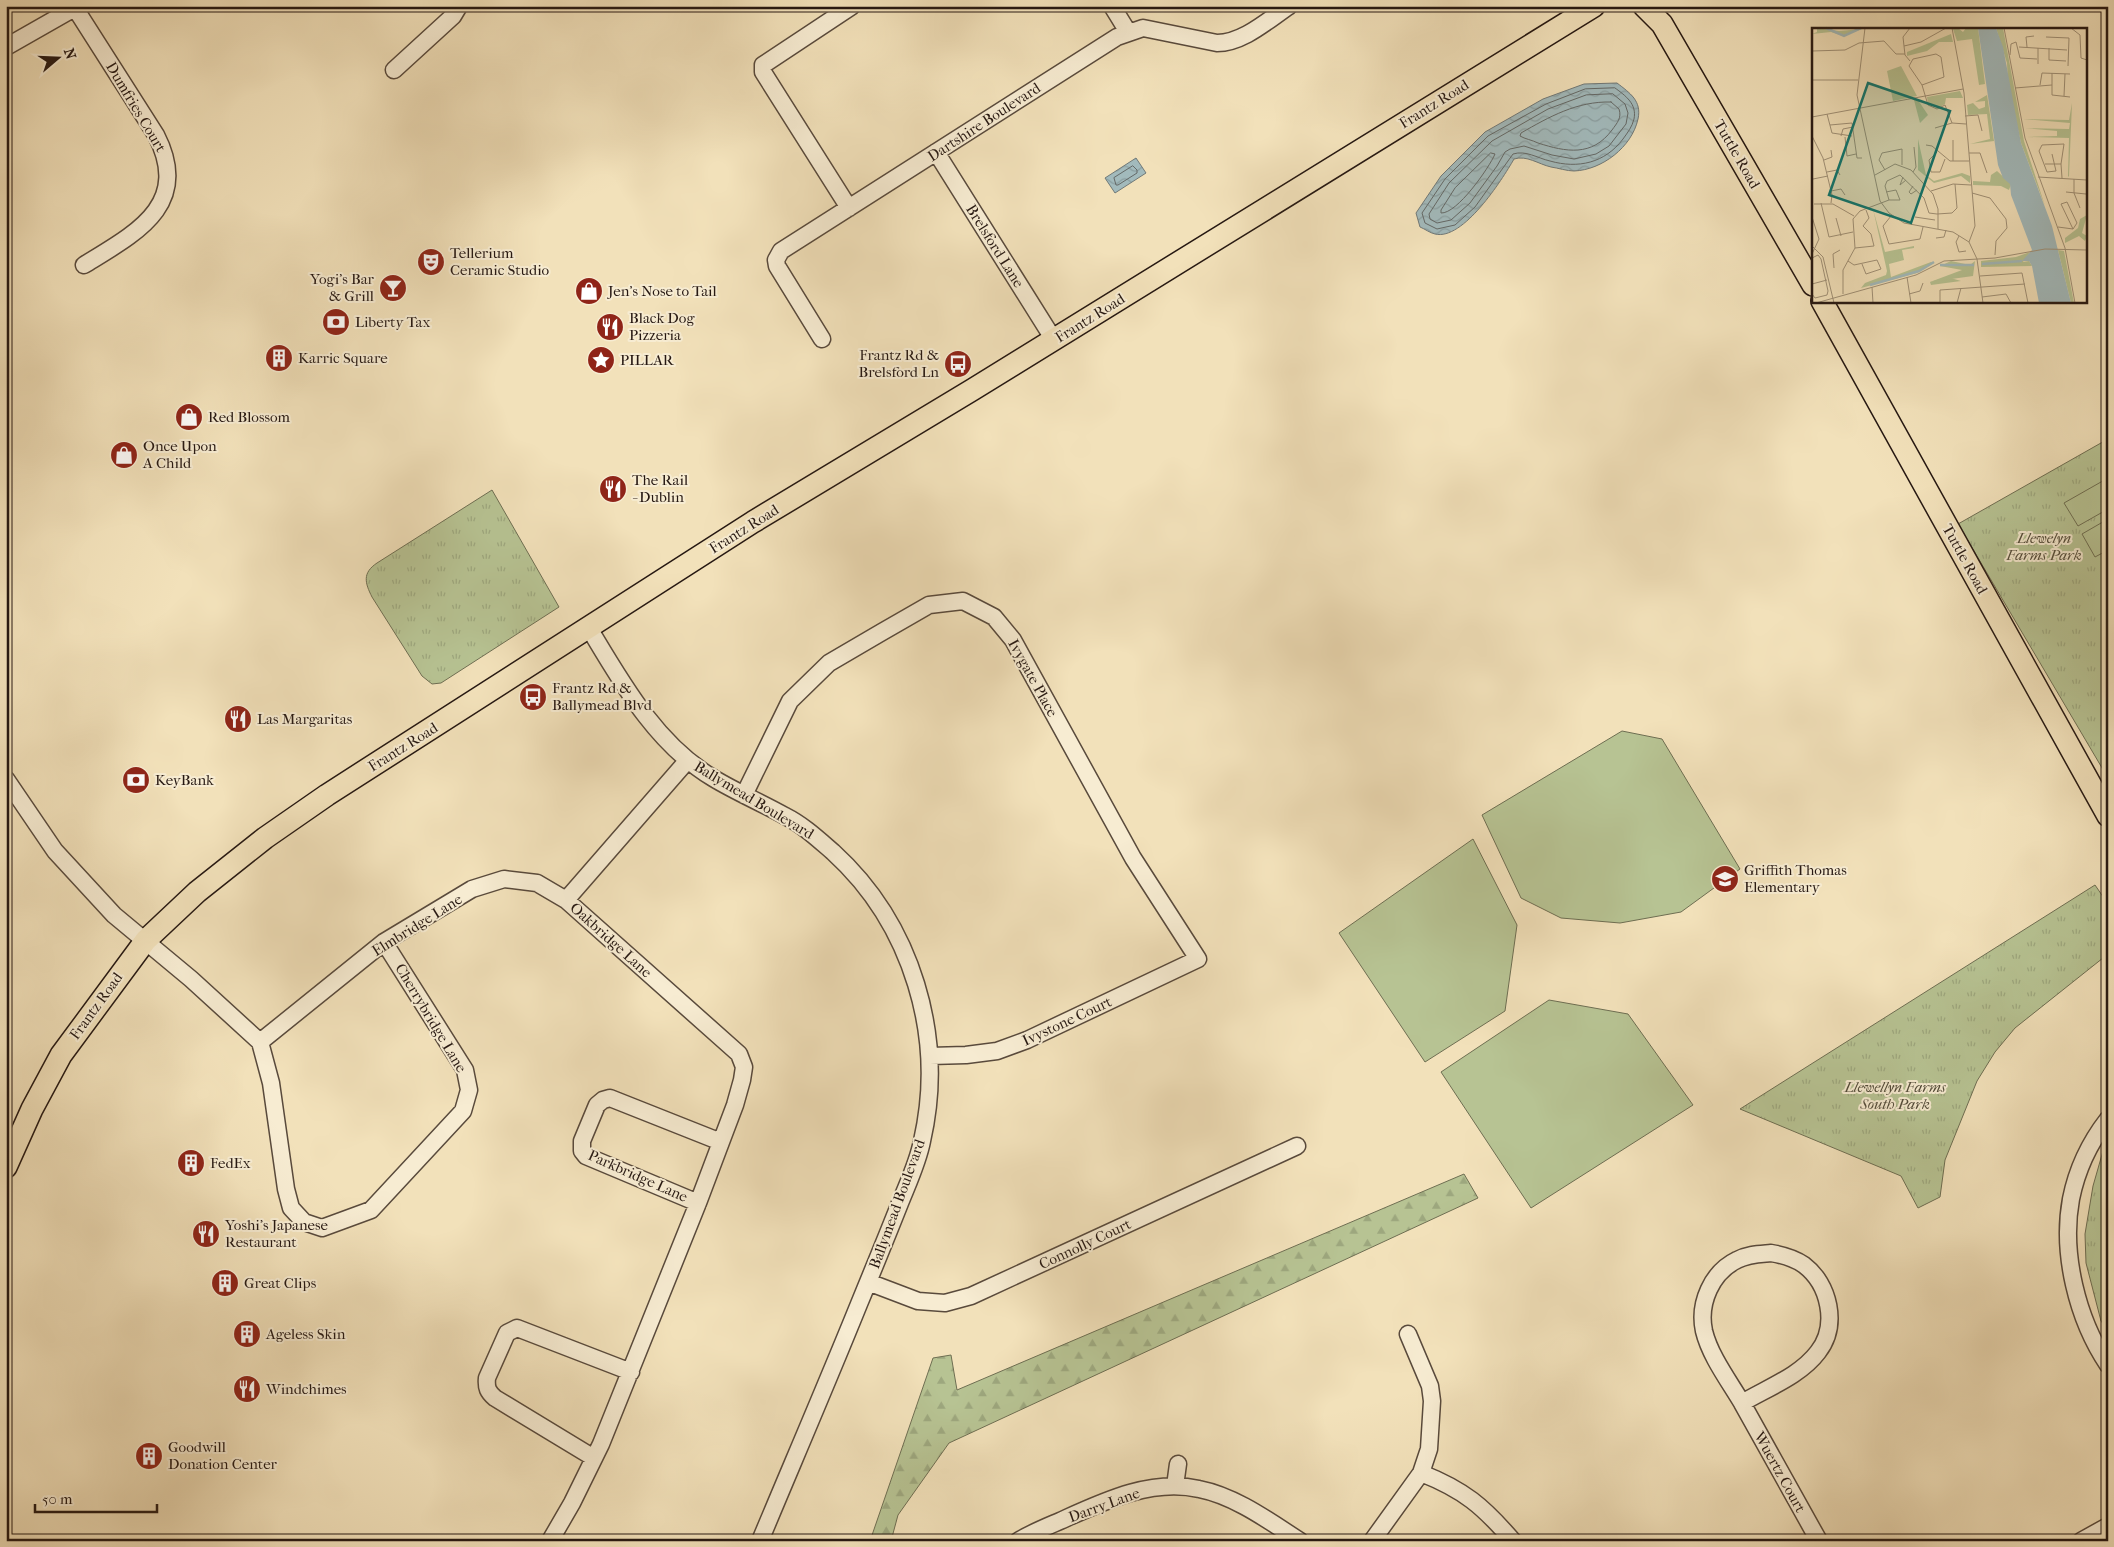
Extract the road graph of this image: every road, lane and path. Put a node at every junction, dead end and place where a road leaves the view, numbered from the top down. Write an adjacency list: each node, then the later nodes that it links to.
1 (459, 6): 11 (street)
2 (852, 6): 13 (street)
3 (1112, 6): 9 (street)
4 (1289, 6): 9 (street, Dartshire Boulevard)
5 (1592, 6): 18 (main road, Frantz Road)
6 (1644, 6): 8 (main road, Tuttle Road)
7 (77, 7): 10 (street); 14 (street, Dumfries Court)
8 (1660, 15): 15 (main road, Tuttle Road)
9 (1128, 32): 12 (street, Dartshire Boulevard)
10 (6, 47)
11 (394, 70)
12 (936, 152): 13 (street, Dartshire Boulevard); 18 (street, Brelsford Lane)
13 (849, 208): 17 (street, Dartshire Boulevard)
14 (84, 266)
15 (1812, 283)
16 (1823, 302): 23 (main road, Tuttle Road)
17 (822, 339)
18 (1054, 340): 19 (main road, Frantz Road)
19 (589, 628): 20 (street, Ballymead Boulevard); 25 (main road, Frantz Road)
20 (688, 761): 22 (street, Ballymead Boulevard); 24 (street, Oakbridge Lane)
21 (6, 779): 25 (street)
22 (744, 795): 27 (street, Ivygate Place); 29 (street, Ballymead Boulevard)
23 (2108, 816)
24 (566, 900): 26 (street, Elmbridge Lane); 30 (street, Oakbridge Lane)
25 (146, 940): 28 (street); 34 (main road, Frantz Road)
26 (384, 942): 28 (street, Elmbridge Lane); 28 (street, Cherrybridge Lane)
27 (1198, 959): 29 (street, Ivystone Court)
28 (260, 1042)
29 (930, 1056): 36 (street, Ballymead Boulevard)
30 (744, 1066): 32 (street, Parkbridge Lane)
31 (2108, 1118): 38 (street)
32 (721, 1142): 35 (street, Parkbridge Lane); 35 (street, Parkbridge Lane)
33 (1296, 1146): 36 (street, Connolly Court)
34 (6, 1167)
35 (698, 1203): 39 (street, Parkbridge Lane)
36 (868, 1282): 47 (street, Ballymead Boulevard)
37 (1408, 1334): 43 (street)
38 (2108, 1365)
39 (631, 1372): 41 (street, Parkbridge Lane); 41 (street)
40 (1742, 1403): 40 (street, Wuertz Court); 52 (street, Wuertz Court)
41 (594, 1458): 46 (street, Parkbridge Lane)
42 (1178, 1464): 44 (street)
43 (1421, 1473): 50 (street); 51 (street)
44 (1175, 1486): 48 (street, Darry Lane); 49 (street, Darry Lane)
45 (2108, 1526): 53 (street)
46 (550, 1541)
47 (760, 1541)
48 (1018, 1541)
49 (1300, 1541)
50 (1372, 1541)
51 (1513, 1541)
52 (1819, 1541)
53 (2081, 1541)

